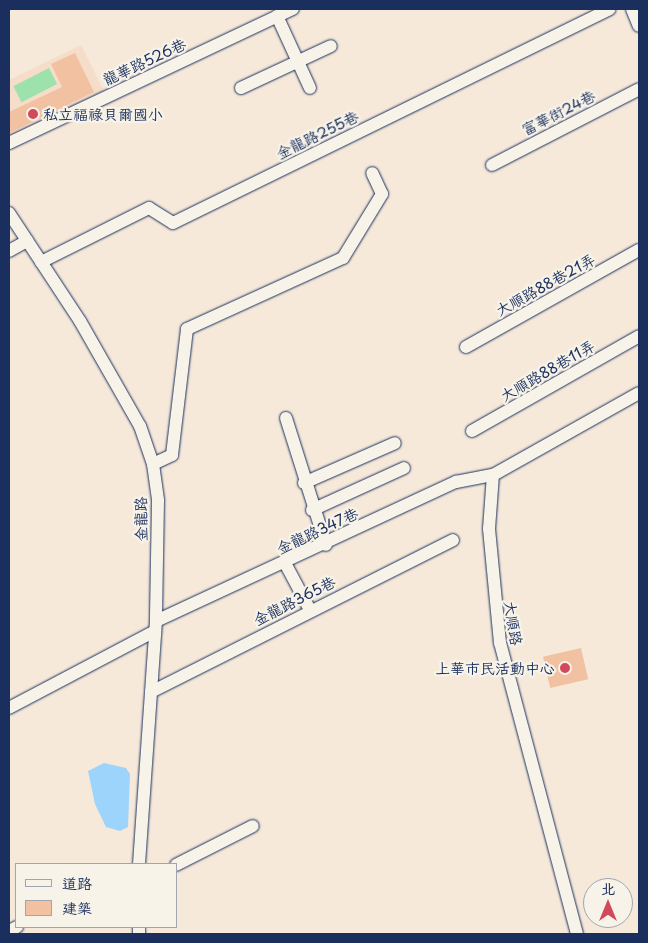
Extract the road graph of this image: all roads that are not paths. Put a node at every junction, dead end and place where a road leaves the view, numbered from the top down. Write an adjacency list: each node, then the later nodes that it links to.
1 (293, 9): 4 (street, 龍華路526巷)
2 (609, 9): 18 (street, 金龍路255巷)
3 (632, 9): 5 (street)
4 (277, 16): 7 (street); 11 (street, 龍華路526巷)
5 (639, 26)
6 (331, 46): 7 (street)
7 (299, 61): 8 (street); 9 (street)
8 (241, 88)
9 (310, 88)
10 (639, 88): 12 (street, 富華街24巷)
11 (9, 144)
12 (492, 165)
13 (372, 173): 25 (street)
14 (9, 213): 15 (street, 金龍路)
15 (28, 241): 17 (street); 18 (street, 金龍路)
16 (639, 250): 20 (street, 大順路88巷21弄)
17 (9, 251)
18 (41, 262): 25 (street, 金龍路)
19 (639, 336): 23 (street, 大順路88巷11弄)
20 (466, 347)
21 (639, 393): 27 (street)
22 (286, 418): 28 (street)
23 (472, 431)
24 (395, 443): 28 (street)
25 (153, 464): 34 (street, 金龍路)
26 (404, 468): 29 (street)
27 (493, 475): 31 (street, 金龍路347巷); 40 (street, 大順路)
28 (304, 483): 29 (street)
29 (312, 510): 31 (street)
30 (453, 540): 33 (street, 金龍路365巷)
31 (326, 546): 32 (street, 金龍路347巷)
32 (285, 563): 33 (street); 34 (street, 金龍路347巷)
33 (310, 610): 35 (street, 金龍路365巷)
34 (155, 626): 35 (street, 金龍路); 36 (street, 金龍路347巷)
35 (151, 692): 38 (street, 金龍路)
36 (9, 708)
37 (253, 826): 39 (street)
38 (139, 863)
39 (178, 864)
40 (577, 934)

